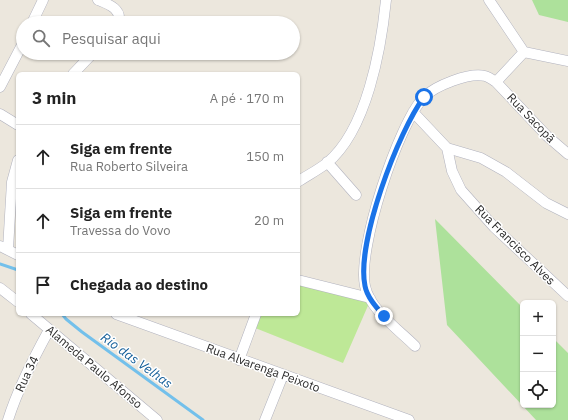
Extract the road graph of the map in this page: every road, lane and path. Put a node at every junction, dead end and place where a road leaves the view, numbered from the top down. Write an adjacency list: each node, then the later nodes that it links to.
1 (43, 0): 5 (street)
2 (98, 0): 6 (street)
3 (386, 0): 19 (street)
4 (490, 0): 7 (street)
5 (35, 16)
6 (119, 16)
7 (524, 52): 10 (street); 12 (street)
8 (16, 56): 13 (street)
9 (86, 60): 11 (street)
10 (568, 61)
11 (75, 72)
12 (496, 82): 14 (street); 18 (street, Rua Sacopã)
13 (0, 87)
14 (413, 112): 17 (street); 29 (street)
15 (0, 114): 16 (street)
16 (16, 124)
17 (447, 148): 23 (street); 28 (street, Rua Francisco Alves)
18 (568, 154)
19 (327, 162): 21 (street); 22 (street)
20 (16, 167): 24 (street)
21 (300, 180)
22 (356, 195)
23 (568, 214)
24 (4, 248): 25 (street)
25 (16, 254)
26 (300, 280): 29 (street)
27 (0, 288): 30 (street)
28 (568, 296)
29 (370, 298): 35 (street)
30 (16, 300)
31 (33, 316): 34 (street, Alameda Paulo Afonso)
32 (121, 316): 36 (street, Rua Alvarenga Peixoto)
33 (255, 316): 36 (street)
34 (49, 330): 38 (street, Rua 34); 39 (street, Alameda Paulo Afonso)
35 (415, 346)
36 (239, 360): 37 (street, Rua Alvarenga Peixoto)
37 (283, 375): 40 (street); 41 (street, Rua Alvarenga Peixoto)
38 (8, 420)
39 (157, 420)
40 (265, 420)
41 (409, 420)

